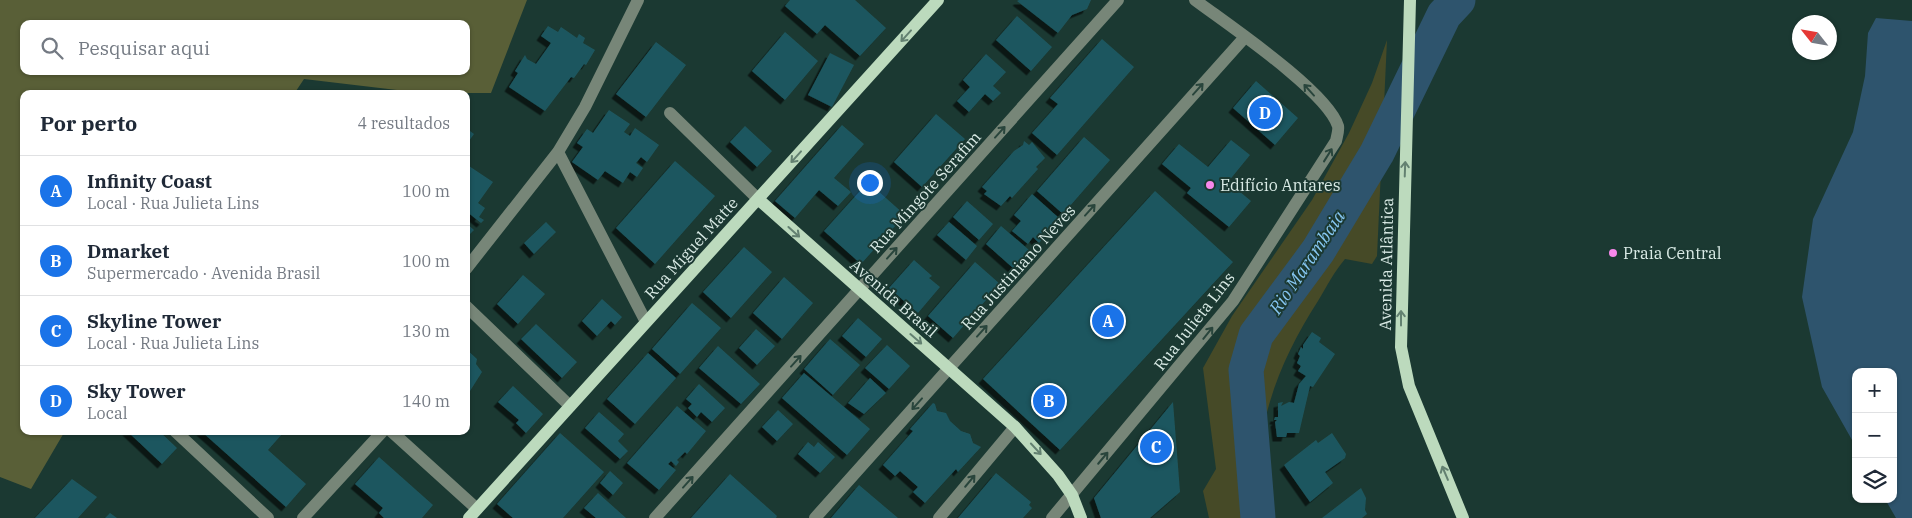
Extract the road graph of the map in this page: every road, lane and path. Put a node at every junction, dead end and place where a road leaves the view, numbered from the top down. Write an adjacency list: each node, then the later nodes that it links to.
1 (638, 0): 8 (street)
2 (938, 0): 9 (main road, Rua Miguel Matte, one-way to 9)
3 (1118, 0): 11 (street, Rua Mingote Serafim, one-way to 3)
4 (1195, 0): 6 (street)
5 (1410, 0): 29 (main road, Avenida Atlântica, one-way to 5)
6 (1245, 37): 14 (street, Rua Justiniano Neves, one-way to 6); 20 (street, Rua Julieta Lins, one-way to 6)
7 (670, 114): 9 (street, Avenida Brasil)
8 (558, 152): 10 (street); 13 (street)
9 (758, 199): 11 (main road, Avenida Brasil, one-way to 11); 13 (main road, Rua Miguel Matte)
10 (470, 264)
11 (859, 290): 14 (main road, Avenida Brasil, one-way to 14); 24 (street, Rua Mingote Serafim, one-way to 11)
12 (470, 310): 15 (street)
13 (646, 322): 15 (main road, Rua Miguel Matte)
14 (949, 368): 16 (main road, Avenida Brasil); 25 (street, Rua Justiniano Neves, one-way to 25)
15 (570, 406): 21 (main road, Rua Miguel Matte)
16 (1015, 428): 20 (main road, Avenida Brasil, one-way to 20); 26 (street, one-way to 16)
17 (179, 435): 22 (street)
18 (378, 435): 23 (street)
19 (395, 435): 21 (street)
20 (1072, 495): 27 (street, Rua Julieta Lins); 28 (main road, Avenida Brasil)
21 (473, 513)
22 (268, 518)
23 (303, 518)
24 (655, 518)
25 (815, 518)
26 (939, 518)
27 (1052, 518)
28 (1081, 518)
29 (1463, 518)

